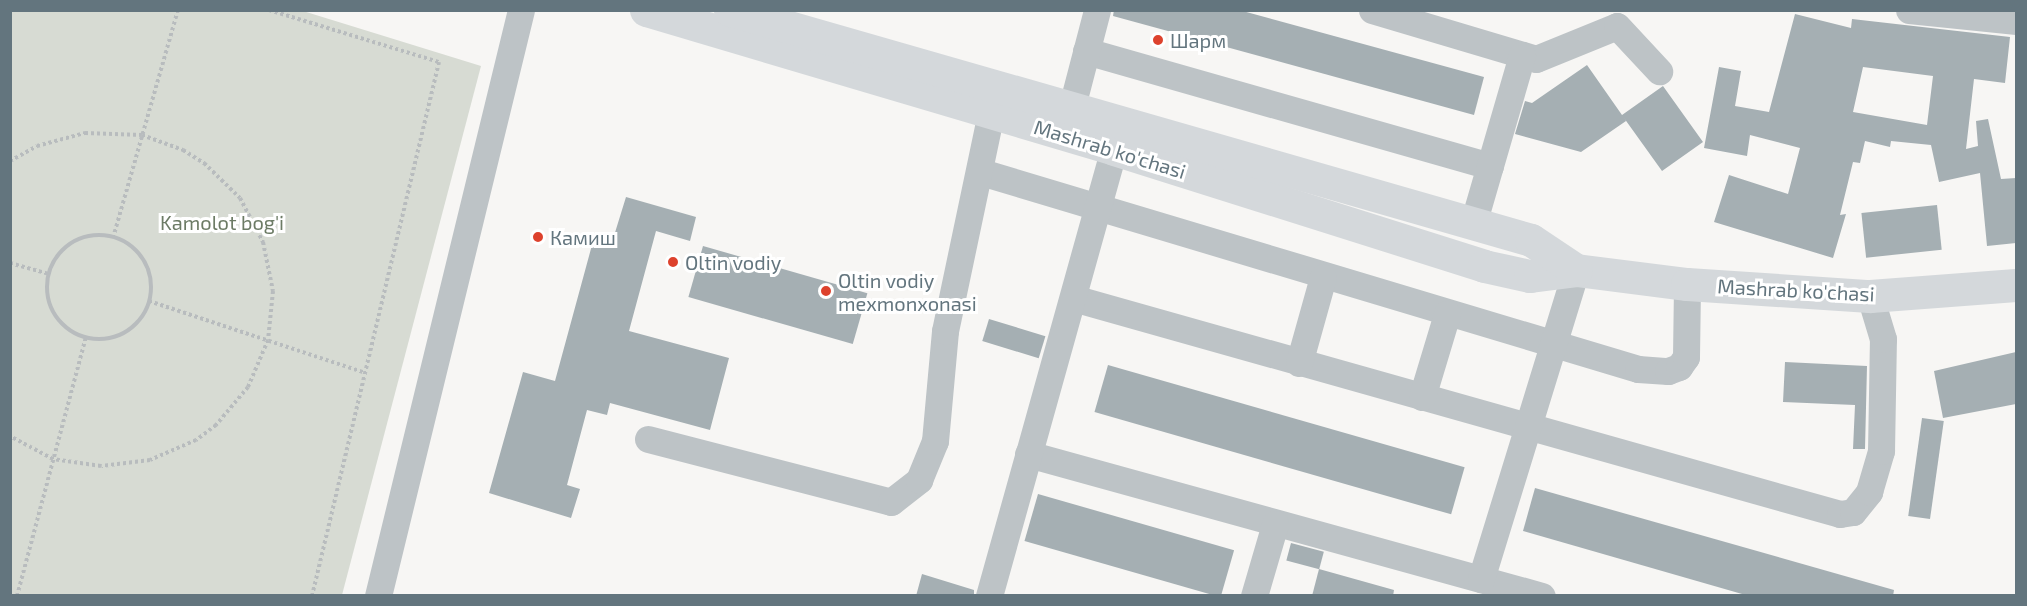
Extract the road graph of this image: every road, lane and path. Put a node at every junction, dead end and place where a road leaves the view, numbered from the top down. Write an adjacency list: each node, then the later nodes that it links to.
1 (178, 10): 16 (path)
2 (269, 10): 38 (path)
3 (521, 10): 49 (street)
4 (646, 10): 13 (main road, Mashrab ko'chasi)
5 (730, 10): 13 (main road, Mashrab ko'chasi)
6 (1097, 10): 10 (street)
7 (1372, 10): 11 (street)
8 (1909, 10): 9 (street)
9 (2016, 21)
10 (1086, 51): 14 (street); 19 (street)
11 (1522, 55): 12 (street); 19 (street)
12 (1659, 70)
13 (910, 76): 14 (main road, Mashrab ko'chasi); 15 (main road, Mashrab ko'chasi)
14 (1071, 110): 22 (main road, Mashrab ko'chasi)
15 (991, 112): 17 (main road, Mashrab ko'chasi); 20 (street)
16 (142, 135): 18 (path); 23 (path); 35 (path)
17 (1114, 149): 21 (street); 25 (main road, Mashrab ko'chasi)
18 (10, 161)
19 (1490, 166): 22 (street)
20 (981, 172): 21 (street); 42 (street)
21 (1096, 206): 27 (street); 31 (street)
22 (1473, 224): 25 (main road, Mashrab ko'chasi)
23 (113, 238): 26 (path); 32 (path)
24 (10, 263): 26 (path)
25 (1576, 270): 28 (main road, Mashrab ko'chasi); 36 (street)
26 (49, 274): 34 (path)
27 (1323, 277): 33 (street); 37 (street)
28 (1687, 284): 30 (main road, Mashrab ko'chasi); 36 (street)
29 (2016, 285): 30 (main road, Mashrab ko'chasi)
30 (1870, 296): 40 (street)
31 (1073, 298): 37 (street); 43 (street)
32 (149, 301): 34 (path); 35 (path)
33 (1447, 314): 36 (street); 39 (street)
34 (86, 338): 44 (path)
35 (268, 340): 38 (path); 44 (path)
36 (1553, 346): 40 (street)
37 (1299, 363): 39 (street)
38 (365, 373): 48 (path)
39 (1422, 397): 40 (street)
40 (1528, 427): 46 (street)
41 (10, 436): 44 (path)
42 (648, 439)
43 (1028, 454): 45 (street); 50 (street)
44 (53, 459): 47 (path)
45 (1275, 524): 46 (street); 51 (street)
46 (1481, 579): 52 (street)
47 (17, 596)
48 (312, 596)
49 (378, 596)
50 (989, 596)
51 (1254, 596)
52 (1542, 596)

